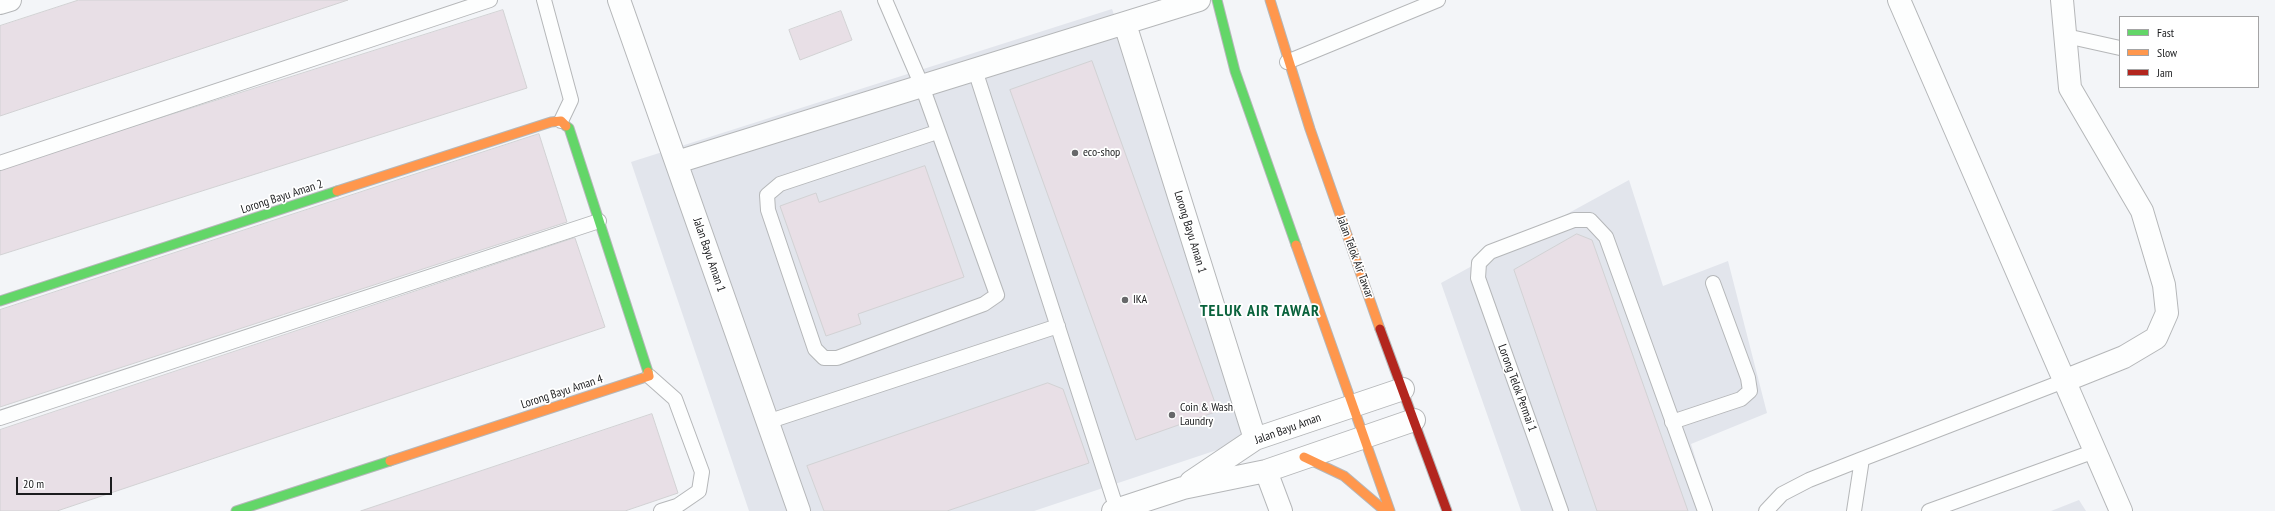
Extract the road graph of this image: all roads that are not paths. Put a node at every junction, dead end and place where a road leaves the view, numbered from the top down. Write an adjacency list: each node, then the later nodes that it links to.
1 (10, 0): 12 (street)
2 (490, 0): 21 (lane)
3 (544, 0): 19 (lane)
4 (619, 0): 22 (street, Jalan Bayu Aman 1)
5 (885, 0): 18 (lane)
6 (1199, 0): 13 (street)
7 (1217, 0): 30 (street)
8 (1270, 0): 16 (street, Jalan Telok Air Tawar)
9 (1438, 0): 16 (lane)
10 (1900, 0): 28 (street)
11 (2062, 0): 14 (street)
12 (0, 3)
13 (1125, 24): 17 (street); 36 (street, Lorong Bayu Aman 1)
14 (2066, 36): 15 (lane); 28 (street)
15 (2119, 48)
16 (1287, 62): 29 (street, Jalan Telok Air Tawar)
17 (975, 70): 18 (street); 26 (lane)
18 (922, 86): 20 (lane); 22 (street)
19 (565, 125): 23 (street); 25 (street, Lorong Bayu Aman 2)
20 (937, 132): 20 (lane)
21 (0, 162)
22 (677, 162): 33 (street, Jalan Bayu Aman 1)
23 (599, 221): 27 (street); 31 (lane)
24 (1713, 283): 34 (lane)
25 (0, 301)
26 (1058, 326): 33 (lane); 42 (lane)
27 (649, 376): 43 (street, Lorong Bayu Aman 4); 44 (lane)
28 (2064, 381): 37 (street); 39 (lane)
29 (1403, 389): 30 (street, Jalan Bayu Aman); 32 (street, Jalan Telok Air Tawar)
30 (1353, 406): 35 (street); 36 (street, Jalan Bayu Aman)
31 (0, 418)
32 (1414, 420): 35 (street, Jalan Bayu Aman); 49 (street, Jalan Telok Air Tawar)
33 (767, 422): 45 (street, Jalan Bayu Aman 1)
34 (1672, 422): 50 (lane, Lorong Telok Permai 1); 51 (lane)
35 (1364, 437): 38 (street, Jalan Bayu Aman); 48 (street)
36 (1255, 439): 41 (street, Jalan Bayu Aman)
37 (2095, 451): 54 (lane); 55 (street)
38 (1304, 457): 40 (street, Jalan Bayu Aman); 47 (street)
39 (1862, 459): 52 (lane); 53 (lane)
40 (1266, 471): 41 (street, Jalan Bayu Aman); 46 (street)
41 (1182, 488): 42 (street, Jalan Bayu Aman)
42 (1115, 510)
43 (236, 511)
44 (661, 511)
45 (799, 511)
46 (1281, 511)
47 (1385, 511)
48 (1390, 511)
49 (1447, 511)
50 (1561, 511)
51 (1705, 511)
52 (1766, 511)
53 (1854, 511)
54 (1929, 511)
55 (2121, 511)

